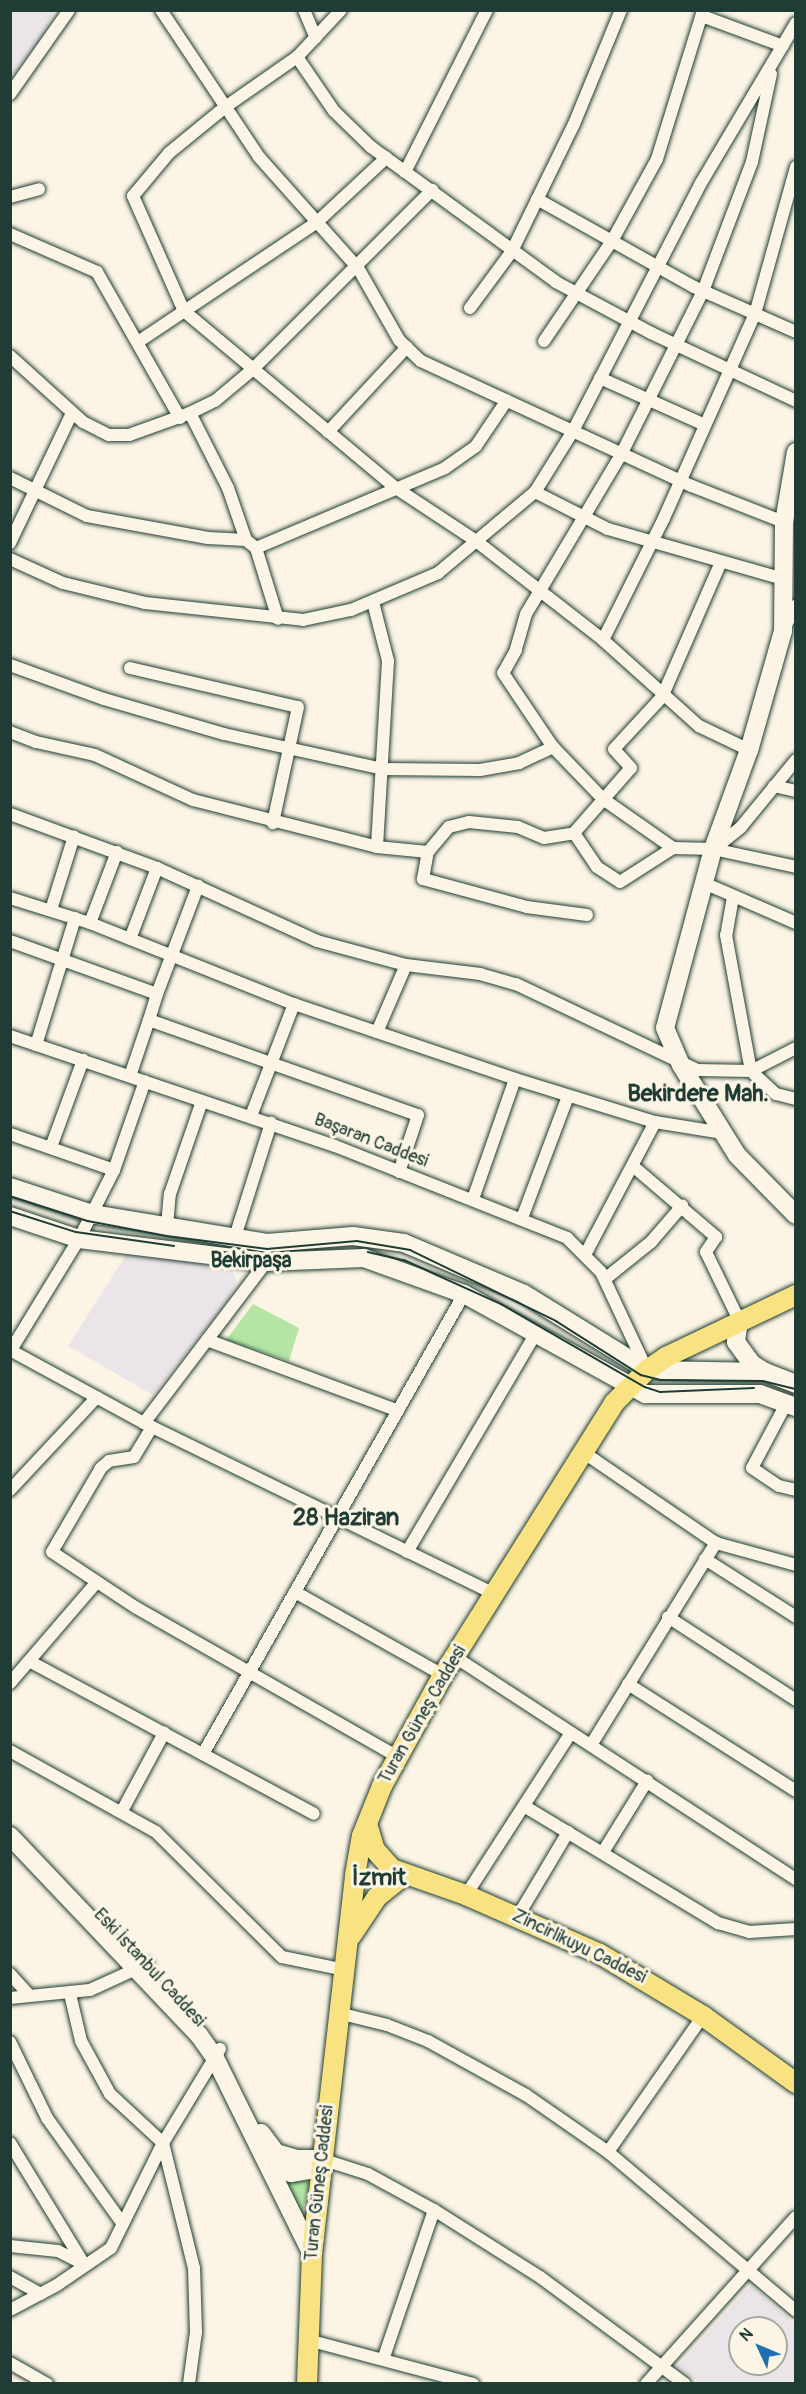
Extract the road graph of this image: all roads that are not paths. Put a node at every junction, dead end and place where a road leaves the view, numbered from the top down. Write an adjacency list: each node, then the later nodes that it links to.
1 (161, 10): 14 (street)
2 (304, 10): 9 (street)
3 (341, 10): 9 (street)
4 (487, 10): 17 (street)
5 (621, 10): 21 (street)
6 (68, 11): 13 (street)
7 (703, 13): 10 (street); 24 (street)
8 (795, 23): 10 (street)
9 (316, 39): 11 (street)
10 (783, 46): 12 (street)
11 (297, 57): 14 (street); 15 (street)
12 (772, 64): 26 (street); 28 (street)
13 (10, 94)
14 (224, 108): 22 (street); 31 (street)
15 (386, 158): 17 (street); 22 (street)
16 (795, 167): 32 (street)
17 (405, 172): 19 (street)
18 (39, 189): 20 (street)
19 (432, 190): 25 (street); 27 (street)
20 (10, 197)
21 (537, 199): 24 (street); 25 (street)
22 (316, 223): 27 (street); 31 (street)
23 (10, 234): 36 (street)
24 (612, 241): 26 (street); 29 (street)
25 (512, 251): 29 (street); 30 (street)
26 (657, 266): 28 (street); 33 (street)
27 (358, 268): 38 (street); 40 (street)
28 (703, 291): 32 (street); 37 (street)
29 (577, 293): 33 (street); 35 (street)
30 (470, 308)
31 (184, 311): 36 (street); 40 (street)
32 (755, 314): 34 (street); 41 (street)
33 (629, 321): 37 (street); 42 (street)
34 (795, 332)
35 (544, 341)
36 (138, 342): 47 (street)
37 (675, 345): 41 (street); 43 (street)
38 (407, 347): 44 (street); 50 (street)
39 (10, 356): 46 (street)
40 (252, 370): 47 (street); 50 (street)
41 (730, 372): 45 (street); 48 (street)
42 (600, 378): 43 (street); 49 (street)
43 (648, 399): 48 (street); 52 (street)
44 (507, 400): 49 (street); 55 (street)
45 (795, 401)
46 (72, 413): 47 (street); 56 (street)
47 (185, 415): 63 (street)
48 (705, 425): 54 (street)
49 (573, 430): 52 (street); 57 (street)
50 (327, 432): 55 (street)
51 (795, 452): 59 (main road)
52 (622, 453): 54 (street); 58 (street)
53 (10, 478): 56 (street)
54 (680, 480): 59 (street); 62 (street)
55 (396, 488): 60 (street); 63 (street)
56 (37, 492): 61 (street); 63 (street)
57 (535, 492): 58 (street); 60 (street)
58 (586, 518): 62 (street); 67 (street)
59 (784, 522): 66 (main road)
60 (476, 542): 67 (street); 68 (street)
61 (10, 543)
62 (652, 543): 65 (street); 72 (street)
63 (251, 544): 70 (street)
64 (10, 559): 70 (street)
65 (721, 562): 66 (street); 75 (street)
66 (784, 579): 71 (main road)
67 (541, 591): 72 (street); 77 (street)
68 (373, 602): 70 (street); 81 (street)
69 (795, 605): 71 (street)
70 (278, 619)
71 (783, 631): 79 (main road)
72 (603, 640): 75 (street)
73 (10, 665): 78 (street)
74 (130, 668): 78 (street)
75 (662, 697): 79 (street); 84 (street)
76 (10, 732): 86 (street)
77 (553, 747): 81 (street); 84 (street)
78 (288, 750): 81 (street); 86 (street)
79 (749, 750): 91 (main road)
80 (795, 760): 82 (street)
81 (383, 769): 89 (street)
82 (774, 786): 83 (street); 91 (street)
83 (795, 791)
84 (603, 799): 87 (street); 90 (street)
85 (10, 814): 88 (street)
86 (273, 823): 89 (street)
87 (574, 833): 90 (street); 93 (street)
88 (74, 836): 92 (street); 100 (street)
89 (377, 847): 93 (street)
90 (673, 848): 91 (street)
91 (713, 849): 94 (street); 96 (main road)
92 (117, 852): 95 (street); 104 (street)
93 (428, 852): 101 (street)
94 (795, 867)
95 (157, 868): 97 (street); 105 (street)
96 (704, 883): 98 (street); 119 (main road)
97 (198, 886): 107 (street); 109 (street)
98 (733, 897): 103 (street); 120 (street)
99 (10, 898): 100 (street)
100 (51, 910): 102 (street)
101 (587, 915)
102 (75, 918): 104 (street); 108 (street)
103 (795, 922)
104 (90, 923): 105 (street)
105 (130, 939): 107 (street)
106 (10, 941): 108 (street)
107 (170, 955): 110 (street); 111 (street)
108 (62, 958): 110 (street); 115 (street)
109 (406, 965): 113 (street); 119 (street)
110 (158, 994): 112 (street)
111 (294, 1004): 113 (street); 118 (street)
112 (149, 1020): 118 (street); 121 (street)
113 (377, 1032): 122 (street)
114 (10, 1036): 115 (street, Başaran Caddesi)
115 (36, 1045): 117 (street, Başaran Caddesi)
116 (795, 1048): 120 (street)
117 (83, 1060): 121 (street, Başaran Caddesi); 132 (street)
118 (271, 1065): 127 (street); 135 (street)
119 (681, 1065): 120 (street); 130 (main road)
120 (751, 1071): 125 (street)
121 (130, 1076): 123 (street, Başaran Caddesi)
122 (515, 1079): 124 (street); 137 (street)
123 (146, 1081): 126 (street, Başaran Caddesi); 134 (street)
124 (567, 1096): 128 (street); 142 (street)
125 (795, 1099)
126 (202, 1101): 127 (street, Başaran Caddesi); 143 (street)
127 (251, 1116): 129 (street, Başaran Caddesi)
128 (655, 1122): 130 (street); 133 (street)
129 (271, 1123): 135 (street, Başaran Caddesi); 144 (street)
130 (723, 1133): 140 (main road)
131 (10, 1134): 132 (street)
132 (51, 1147): 134 (street)
133 (634, 1167): 138 (street); 146 (street)
134 (114, 1170): 139 (street)
135 (399, 1172): 137 (street, Başaran Caddesi)
136 (10, 1187): 139 (main road)
137 (472, 1199): 142 (street, Başaran Caddesi)
138 (682, 1206): 148 (street); 151 (street)
139 (92, 1214): 143 (main road); 145 (street)
140 (795, 1215)
141 (10, 1216): 145 (main road)
142 (522, 1218): 146 (street, Başaran Caddesi)
143 (167, 1226): 144 (main road)
144 (235, 1237): 155 (main road)
145 (79, 1239): 147 (main road); 154 (street)
146 (586, 1253): 148 (street, Başaran Caddesi)
147 (266, 1262): 149 (main road); 153 (street)
148 (606, 1279): 155 (street, Başaran Caddesi)
149 (464, 1294): 152 (main road); 162 (street)
150 (795, 1294): 151 (main road, Turan Güneş Caddesi)
151 (739, 1320): 155 (main road, Turan Güneş Caddesi); 156 (main road)
152 (536, 1333): 158 (main road); 169 (street)
153 (207, 1340): 162 (street); 163 (street)
154 (11, 1350): 160 (street)
155 (647, 1370): 156 (main road); 158 (main road, Turan Güneş Caddesi)
156 (765, 1372): 157 (main road); 159 (main road)
157 (795, 1384)
158 (628, 1387): 159 (main road); 164 (main road, Turan Güneş Caddesi)
159 (760, 1394): 161 (main road)
160 (97, 1397): 163 (street); 165 (street)
161 (791, 1405): 166 (street)
162 (396, 1410): 167 (street)
163 (148, 1425): 167 (street); 172 (street)
164 (583, 1452): 168 (street); 174 (main road, Turan Güneş Caddesi)
165 (10, 1490)
166 (795, 1490)
167 (335, 1518): 169 (street); 173 (street)
168 (716, 1543): 170 (street); 171 (street)
169 (407, 1552): 174 (street)
170 (705, 1559): 175 (street); 176 (street)
171 (795, 1565)
172 (96, 1583): 178 (street); 179 (street)
173 (295, 1592): 179 (street); 180 (street)
174 (494, 1594): 177 (main road, Turan Güneş Caddesi)
175 (668, 1617): 182 (street); 183 (street)
176 (795, 1617)
177 (455, 1657): 180 (main road, Turan Güneş Caddesi); 185 (street)
178 (29, 1661): 181 (street); 184 (street)
179 (249, 1672): 188 (street); 189 (street)
180 (443, 1675): 189 (main road, Turan Güneş Caddesi)
181 (10, 1683)
182 (628, 1684): 186 (street); 191 (street)
183 (795, 1700)
184 (164, 1733): 188 (street); 193 (street)
185 (572, 1733): 186 (street); 192 (street)
186 (591, 1745): 190 (street)
187 (10, 1751): 193 (street)
188 (203, 1754): 194 (street)
189 (396, 1756): 196 (main road, Turan Güneş Caddesi)
190 (647, 1781): 199 (street); 201 (street)
191 (795, 1791)
192 (524, 1806): 197 (street); 202 (street)
193 (122, 1811): 207 (street)
194 (314, 1814)
195 (10, 1824): 206 (main road, Eski İstanbul Caddesi)
196 (367, 1824): 200 (main road, Zincirlikuyu Caddesi); 205 (main road, Turan Güneş Caddesi)
197 (568, 1832): 199 (street); 203 (street)
198 (10, 1836): 206 (main road, Eski İstanbul Caddesi)
199 (603, 1852): 204 (street)
200 (404, 1876): 202 (main road, Zincirlikuyu Caddesi); 205 (main road)
201 (795, 1879)
202 (466, 1895): 203 (main road, Zincirlikuyu Caddesi)
203 (518, 1917): 213 (main road, Zincirlikuyu Caddesi)
204 (795, 1929)
205 (349, 1940): 207 (main road, Turan Güneş Caddesi)
206 (143, 1966): 210 (street); 215 (main road, Eski İstanbul Caddesi)
207 (345, 1970): 212 (main road, Turan Güneş Caddesi)
208 (10, 1974): 209 (street)
209 (28, 1994): 210 (street); 211 (street)
210 (70, 1994): 218 (street)
211 (10, 1998)
212 (338, 2013): 219 (street); 221 (main road, Turan Güneş Caddesi)
213 (703, 2016): 216 (main road, Zincirlikuyu Caddesi); 219 (street)
214 (10, 2042): 224 (street)
215 (217, 2053): 218 (street); 220 (main road, Eski İstanbul Caddesi); 221 (main road, Eski İstanbul Caddesi)
216 (794, 2077)
217 (10, 2143): 227 (street)
218 (163, 2143): 224 (street); 238 (street)
219 (609, 2152): 228 (street)
220 (261, 2154): 221 (main road, Eski İstanbul Caddesi); 226 (main road, Eski İstanbul Caddesi)
221 (321, 2159): 222 (street); 226 (main road, Turan Güneş Caddesi)
222 (434, 2210): 234 (street); 236 (street)
223 (795, 2217): 228 (street)
224 (123, 2224): 227 (street)
225 (10, 2246): 227 (street)
226 (312, 2254): 233 (main road, Turan Güneş Caddesi)
227 (84, 2264): 230 (street)
228 (750, 2269): 232 (street); 236 (street)
229 (10, 2277): 230 (street)
230 (41, 2294): 231 (street)
231 (10, 2310)
232 (795, 2311)
233 (308, 2340): 234 (street); 239 (main road, Turan Güneş Caddesi)
234 (384, 2357): 240 (street)
235 (10, 2363): 237 (street)
236 (660, 2366): 241 (street); 242 (street)
237 (47, 2384)
238 (189, 2384)
239 (307, 2384)
240 (473, 2384)
241 (646, 2384)
242 (685, 2384)

